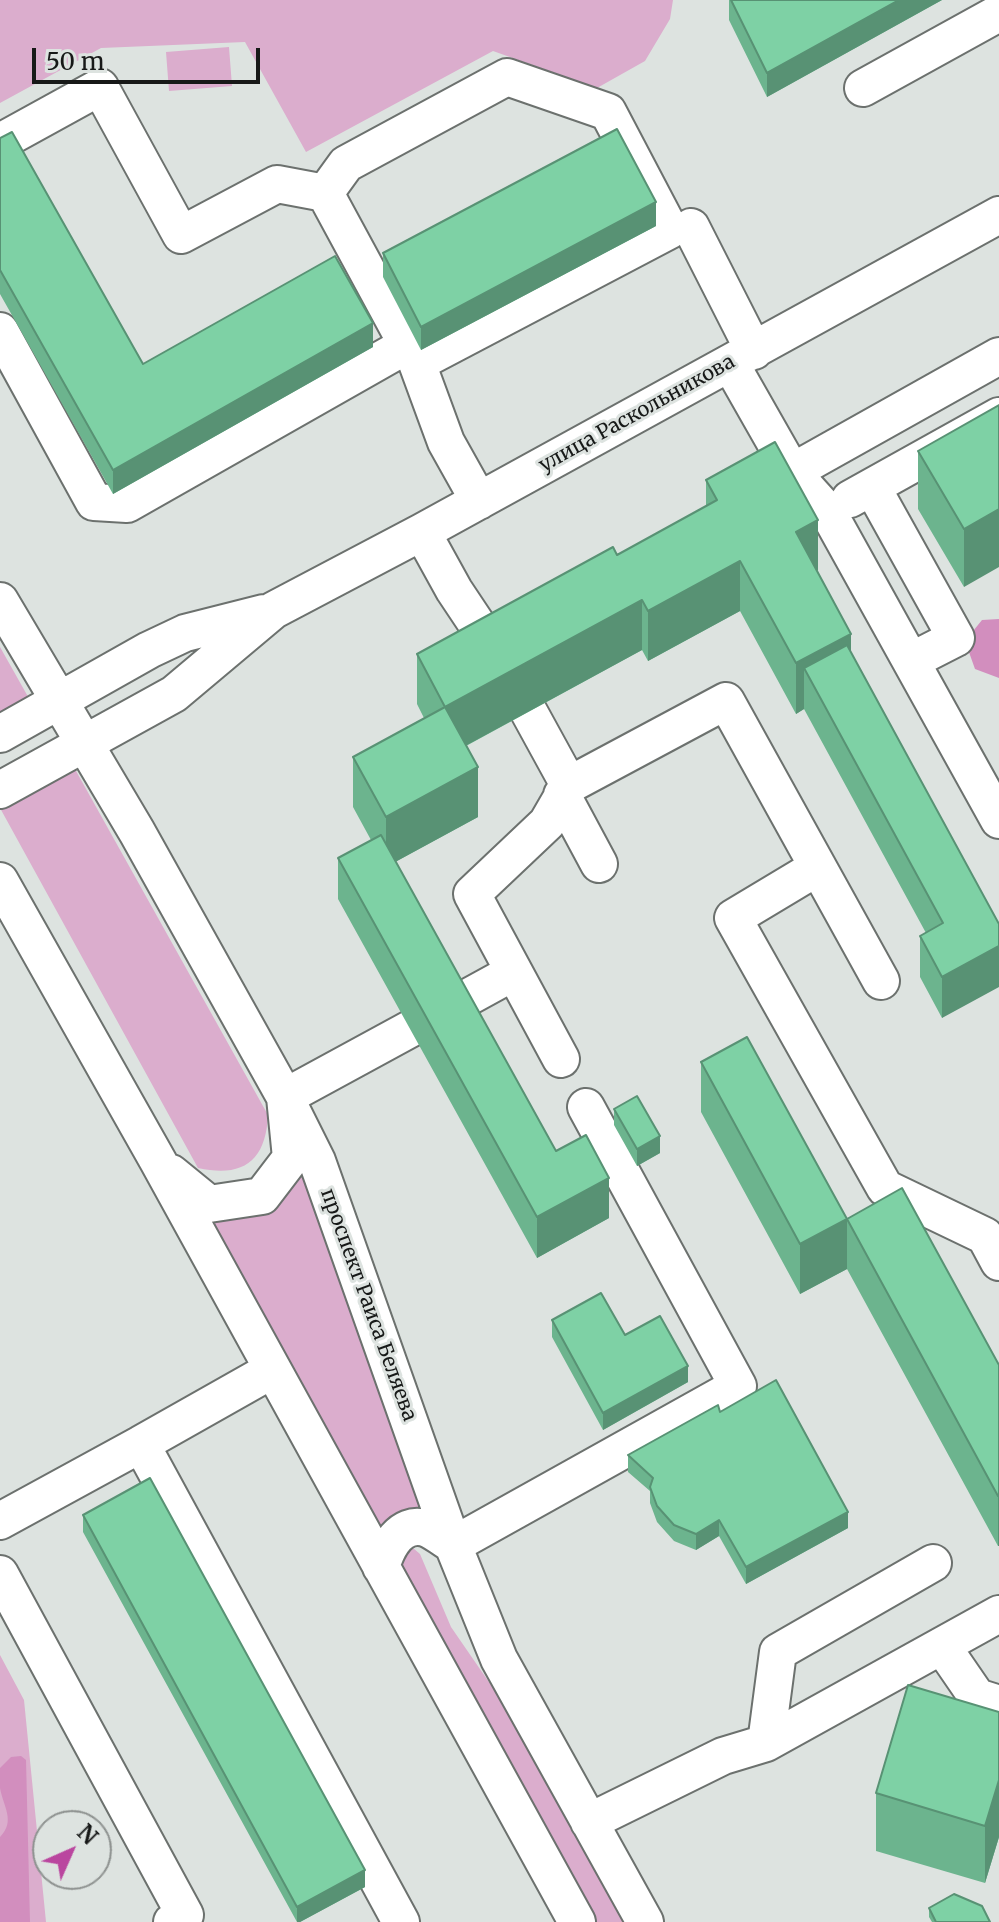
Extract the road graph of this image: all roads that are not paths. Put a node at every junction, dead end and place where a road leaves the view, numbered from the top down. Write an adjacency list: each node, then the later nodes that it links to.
1 (999, 13): 2 (street)
2 (863, 88)
3 (0, 142): 4 (street)
4 (325, 193): 8 (street); 8 (street)
5 (999, 215): 10 (street, улица Раскольникова)
6 (691, 227): 10 (street)
7 (0, 331): 8 (street)
8 (412, 354): 14 (street)
9 (999, 356): 12 (street)
10 (742, 357): 12 (street); 14 (street, улица Раскольникова)
11 (999, 416): 13 (street)
12 (792, 472): 15 (street)
13 (872, 487): 15 (street); 20 (street)
14 (479, 501): 16 (street, улица Раскольникова)
15 (828, 512): 20 (street)
16 (422, 532): 18 (street, улица Раскольникова); 19 (street)
17 (0, 601): 21 (street, проспект Раиса Беляева)
18 (274, 610): 21 (street, улица Раскольникова); 24 (street, улица Раскольникова)
19 (500, 659)
20 (911, 661): 27 (street)
21 (61, 702): 23 (street, улица Раскольникова); 24 (street, проспект Раиса Беляева)
22 (529, 712): 26 (street)
23 (0, 734)
24 (83, 743): 25 (street, улица Раскольникова); 36 (street, проспект Раиса Беляева)
25 (0, 790)
26 (566, 790): 28 (street); 29 (street); 31 (street)
27 (999, 820)
28 (599, 864)
29 (818, 867): 32 (street); 39 (street)
30 (0, 881): 38 (street)
31 (514, 972): 33 (street); 35 (street)
32 (881, 981)
33 (452, 1006)
34 (410, 1029): 36 (street)
35 (561, 1059)
36 (285, 1097): 38 (street); 43 (street, проспект Раиса Беляева)
37 (586, 1107): 43 (street)
38 (158, 1161): 40 (street)
39 (999, 1262)
40 (272, 1370): 41 (street); 45 (street)
41 (141, 1444): 42 (street); 53 (street)
42 (0, 1521)
43 (453, 1545): 45 (street); 51 (street, проспект Раиса Беляева)
44 (933, 1563): 50 (street)
45 (381, 1567): 54 (street)
46 (0, 1574): 52 (street)
47 (999, 1614): 48 (street)
48 (942, 1646): 49 (street); 50 (street)
49 (999, 1704)
50 (766, 1743): 51 (street)
51 (589, 1822): 55 (street, проспект Раиса Беляева)
52 (172, 1922)
53 (401, 1922)
54 (577, 1922)
55 (645, 1922)

